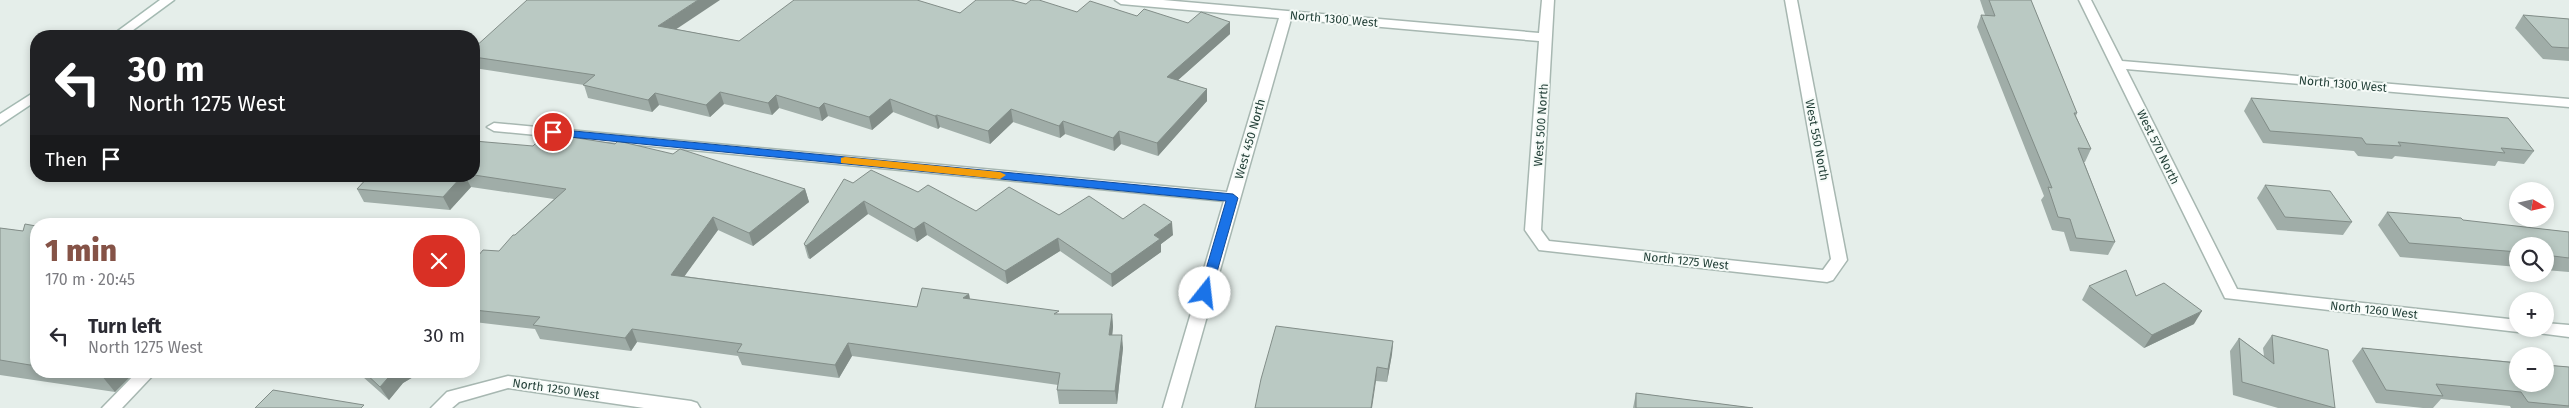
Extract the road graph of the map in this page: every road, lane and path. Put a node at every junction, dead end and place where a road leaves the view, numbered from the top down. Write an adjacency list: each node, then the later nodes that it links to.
1 (168, 0): 7 (street)
2 (1121, 0): 6 (street, North 1300 West)
3 (1548, 0): 8 (street, West 500 North)
4 (1790, 0): 16 (street, West 550 North)
5 (2085, 0): 9 (street, West 570 North)
6 (1286, 14): 8 (street, North 1300 West); 14 (street, West 450 North)
7 (126, 30)
8 (1547, 38): 15 (street, West 500 North)
9 (2116, 64): 11 (street, North 1300 West); 17 (street, West 570 North)
10 (30, 99): 12 (street)
11 (2569, 103)
12 (0, 121)
13 (494, 127): 14 (street)
14 (1233, 198): 25 (street, West 450 North)
15 (1544, 246): 16 (street, North 1275 West)
16 (1827, 276)
17 (2231, 294): 18 (street, North 1260 West)
18 (2509, 325)
19 (2554, 330): 20 (street)
20 (2569, 331)
21 (142, 378): 23 (street)
22 (446, 403): 24 (street, North 1250 West)
23 (111, 408)
24 (691, 408)
25 (1172, 408)

